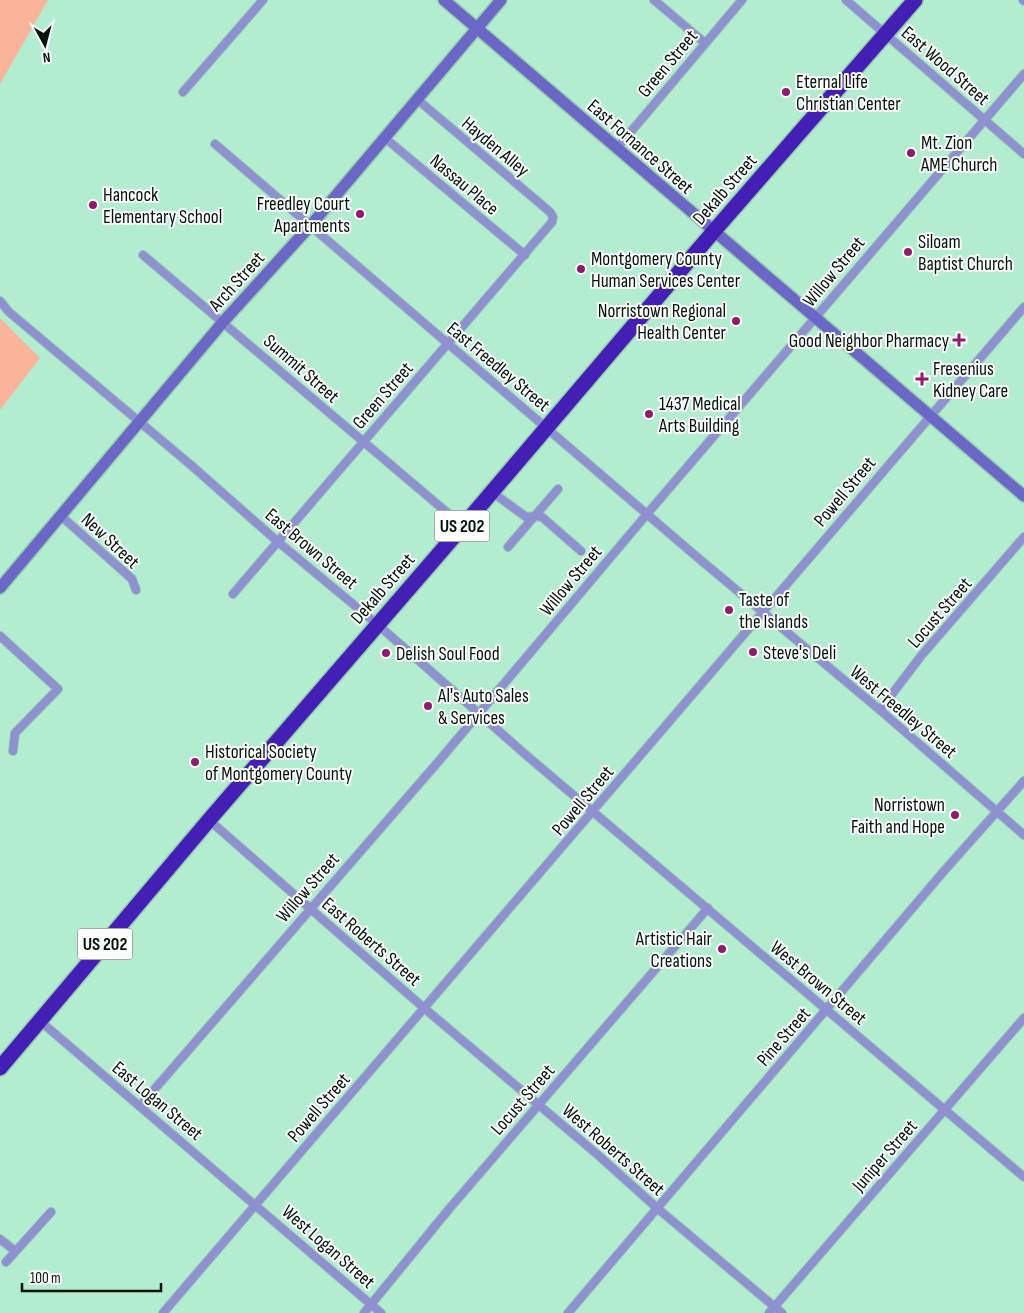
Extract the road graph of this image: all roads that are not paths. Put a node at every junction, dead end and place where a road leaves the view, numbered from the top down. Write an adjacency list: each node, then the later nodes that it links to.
1 (263, 0): 12 (street)
2 (444, 0): 8 (street, East Fornance Street)
3 (502, 0): 8 (street, Arch Street)
4 (654, 0): 10 (street)
5 (742, 0): 10 (street, Green Street)
6 (846, 0): 9 (street, East Wood Street)
7 (914, 0): 9 (highway, Dekalb Street / US 202)
8 (477, 29): 13 (street, Arch Street); 17 (street, East Fornance Street)
9 (885, 34): 14 (street, East Wood Street); 21 (highway, Dekalb Street / US 202)
10 (705, 43): 17 (street, Green Street)
11 (1024, 74): 14 (street, Willow Street)
12 (183, 92)
13 (418, 100): 15 (street, Arch Street); 19 (street, Hayden Alley)
14 (984, 119): 18 (street, East Wood Street); 26 (street, Willow Street)
15 (385, 138): 20 (street, Arch Street); 22 (street, Nassau Place)
16 (215, 144): 20 (street, East Freedley Street)
17 (618, 147): 21 (street, East Fornance Street)
18 (1024, 154)
19 (553, 217): 22 (street, Green Street)
20 (311, 225): 27 (street, Arch Street); 28 (street, East Freedley Street)
21 (714, 231): 26 (street, East Fornance Street); 31 (highway, Dekalb Street / US 202)
22 (525, 254): 28 (street, Green Street)
23 (143, 255): 27 (street, Summit Street)
24 (0, 301): 30 (street, East Brown Street)
25 (1024, 307): 29 (street, Powell Street)
26 (815, 318): 29 (street, East Fornance Street); 36 (street, Willow Street)
27 (223, 322): 30 (street, Arch Street); 32 (street, Summit Street)
28 (447, 344): 31 (street, East Freedley Street); 32 (street, Green Street)
29 (930, 415): 35 (street, East Fornance Street); 47 (street, Powell Street)
30 (140, 422): 37 (street, Arch Street); 41 (street, East Brown Street)
31 (547, 428): 34 (highway, Dekalb Street / US 202); 36 (street, East Freedley Street)
32 (363, 442): 39 (street, Summit Street); 41 (street, Green Street)
33 (558, 489): 38 (street)
34 (492, 492): 38 (street); 39 (highway, Dekalb Street / US 202)
35 (1024, 496)
36 (647, 514): 47 (street, East Freedley Street); 51 (street, Willow Street)
37 (61, 516): 44 (street, Arch Street); 45 (street, New Street)
38 (536, 516): 42 (street); 43 (street)
39 (463, 526): 48 (highway, Dekalb Street / US 202)
40 (1024, 537): 50 (street, Locust Street)
41 (277, 541): 46 (street, Green Street); 48 (street, East Brown Street)
42 (508, 547)
43 (581, 551)
44 (0, 588)
45 (136, 590)
46 (233, 594)
47 (762, 613): 50 (street, West Freedley Street); 54 (street, Powell Street)
48 (377, 624): 51 (street, East Brown Street); 56 (highway, Dekalb Street / US 202)
49 (0, 636): 52 (street)
50 (880, 710): 55 (street, West Freedley Street)
51 (479, 713): 54 (street, East Brown Street); 59 (street, Willow Street)
52 (13, 751)
53 (1024, 781): 55 (street, Pine Street)
54 (594, 811): 58 (street, West Brown Street); 60 (street, Powell Street)
55 (997, 812): 57 (street, West Freedley Street); 61 (street, Pine Street)
56 (209, 820): 59 (street, East Roberts Street); 63 (highway, Dekalb Street / US 202)
57 (1024, 835)
58 (708, 908): 61 (street, West Brown Street); 65 (street, Locust Street)
59 (310, 909): 60 (street, East Roberts Street); 66 (street, Willow Street)
60 (424, 1008): 65 (street, West Roberts Street); 69 (street, Powell Street)
61 (827, 1010): 67 (street, West Brown Street); 70 (street, Pine Street)
62 (1024, 1018): 67 (street, Juniper Street)
63 (40, 1021): 64 (highway, Dekalb Street / US 202); 66 (street, East Logan Street)
64 (0, 1068)
65 (538, 1105): 70 (street, West Roberts Street); 75 (street, Locust Street)
66 (140, 1106): 69 (street, East Logan Street)
67 (944, 1110): 68 (street, West Brown Street); 76 (street, Juniper Street)
68 (1024, 1177)
69 (256, 1204): 75 (street, West Logan Street); 77 (street, Powell Street)
70 (657, 1208): 76 (street, West Roberts Street); 80 (street, Pine Street)
71 (51, 1212): 73 (street)
72 (0, 1239): 73 (street)
73 (15, 1251): 74 (street)
74 (6, 1262)
75 (371, 1304): 78 (street, Locust Street); 79 (street, West Logan Street)
76 (775, 1306): 81 (street, Juniper Street); 82 (street, West Roberts Street)
77 (163, 1313)
78 (364, 1313)
79 (381, 1313)
80 (568, 1313)
81 (769, 1313)
82 (782, 1313)

